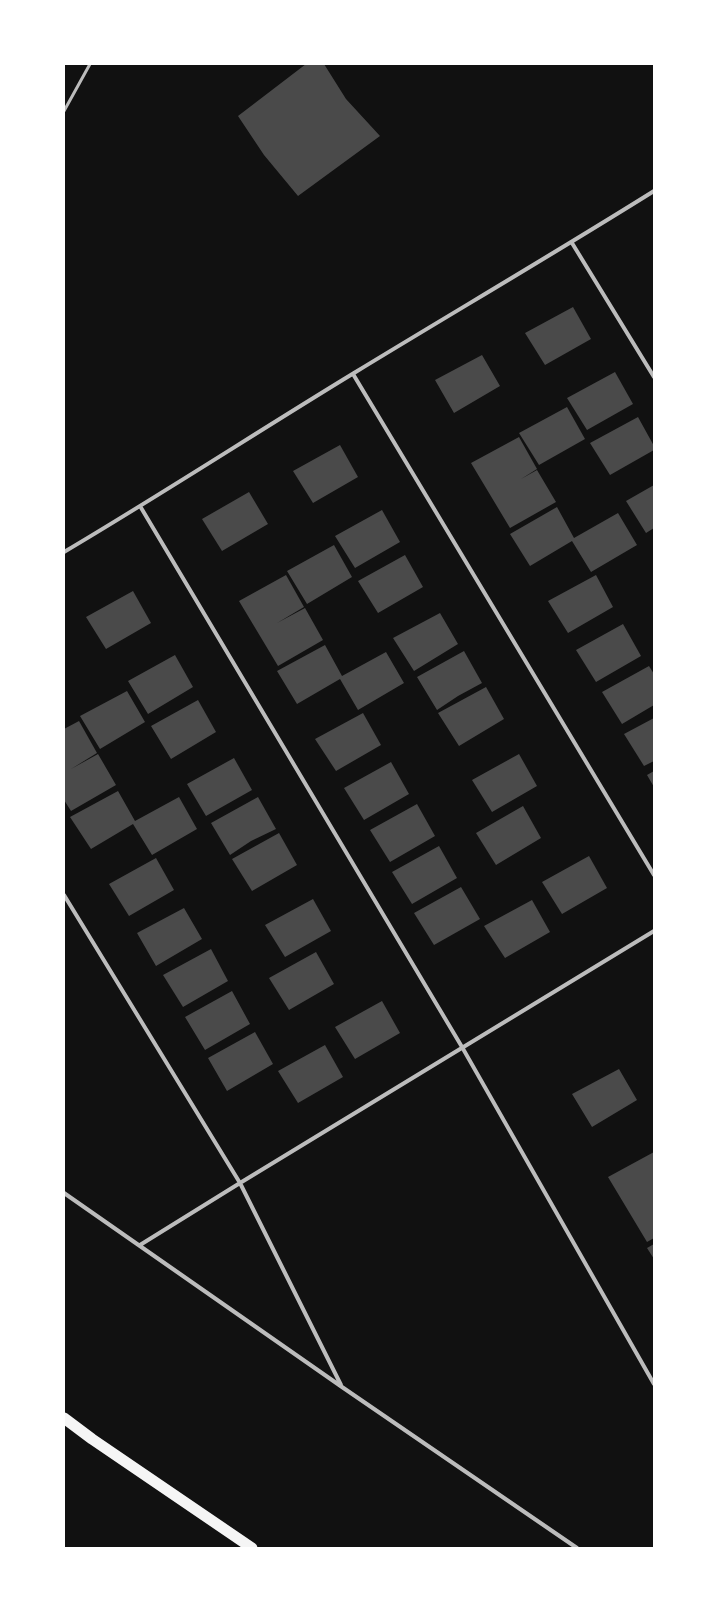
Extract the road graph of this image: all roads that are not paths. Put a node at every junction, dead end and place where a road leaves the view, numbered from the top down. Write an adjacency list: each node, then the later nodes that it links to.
1 (90, 64): 2 (lane)
2 (64, 111)
3 (654, 191): 4 (street)
4 (572, 243): 5 (street); 6 (street)
5 (353, 374): 7 (street); 9 (street)
6 (654, 377)
7 (140, 506): 8 (street); 12 (street)
8 (64, 552)
9 (654, 875)
10 (64, 895): 13 (street)
11 (654, 931): 12 (street)
12 (462, 1047): 13 (street); 16 (street)
13 (240, 1182): 15 (street); 17 (street)
14 (64, 1193): 15 (street)
15 (140, 1245): 17 (street)
16 (654, 1384)
17 (342, 1387): 22 (street)
18 (64, 1418): 20 (highway)
19 (64, 1429): 20 (highway)
20 (92, 1439): 21 (highway)
21 (252, 1548)
22 (577, 1548)

